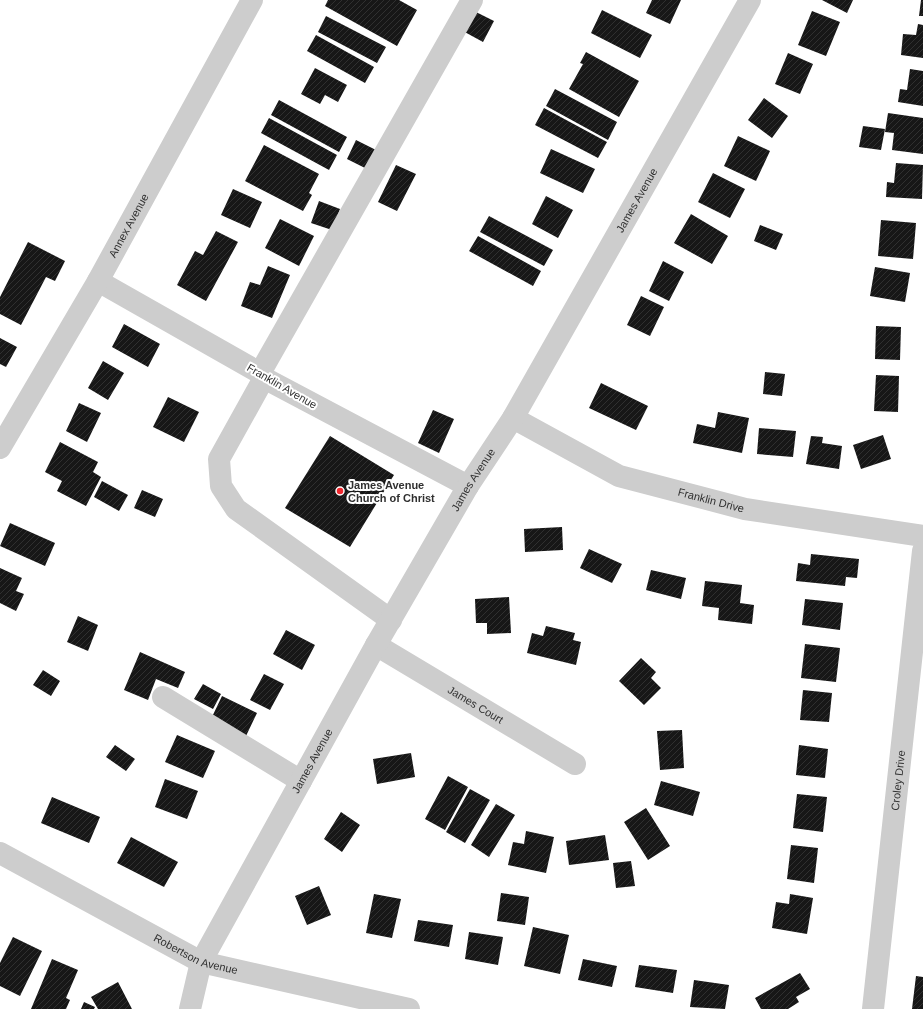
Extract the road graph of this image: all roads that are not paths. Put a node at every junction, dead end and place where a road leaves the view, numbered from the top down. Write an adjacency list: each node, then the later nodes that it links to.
1 (252, 0): 4 (street, Annex Avenue)
2 (472, 0): 5 (street)
3 (750, 0): 6 (street, James Avenue)
4 (98, 281): 5 (street, Franklin Avenue); 7 (street, Annex Avenue)
5 (262, 376): 8 (street, Franklin Avenue); 11 (street)
6 (513, 418): 8 (street, James Avenue); 9 (street, Franklin Drive)
7 (0, 448)
8 (468, 486): 11 (street, James Avenue)
9 (923, 536)
10 (923, 551): 20 (street, Croley Drive)
11 (391, 620): 12 (street, James Avenue)
12 (376, 645): 14 (street, James Court); 15 (street, James Avenue)
13 (163, 697): 15 (street)
14 (575, 764)
15 (301, 781): 17 (street, James Avenue)
16 (0, 852): 17 (street, Robertson Avenue)
17 (201, 962): 18 (street, Robertson Avenue); 19 (street, James Avenue)
18 (402, 1008)
19 (190, 1009)
20 (873, 1009)

